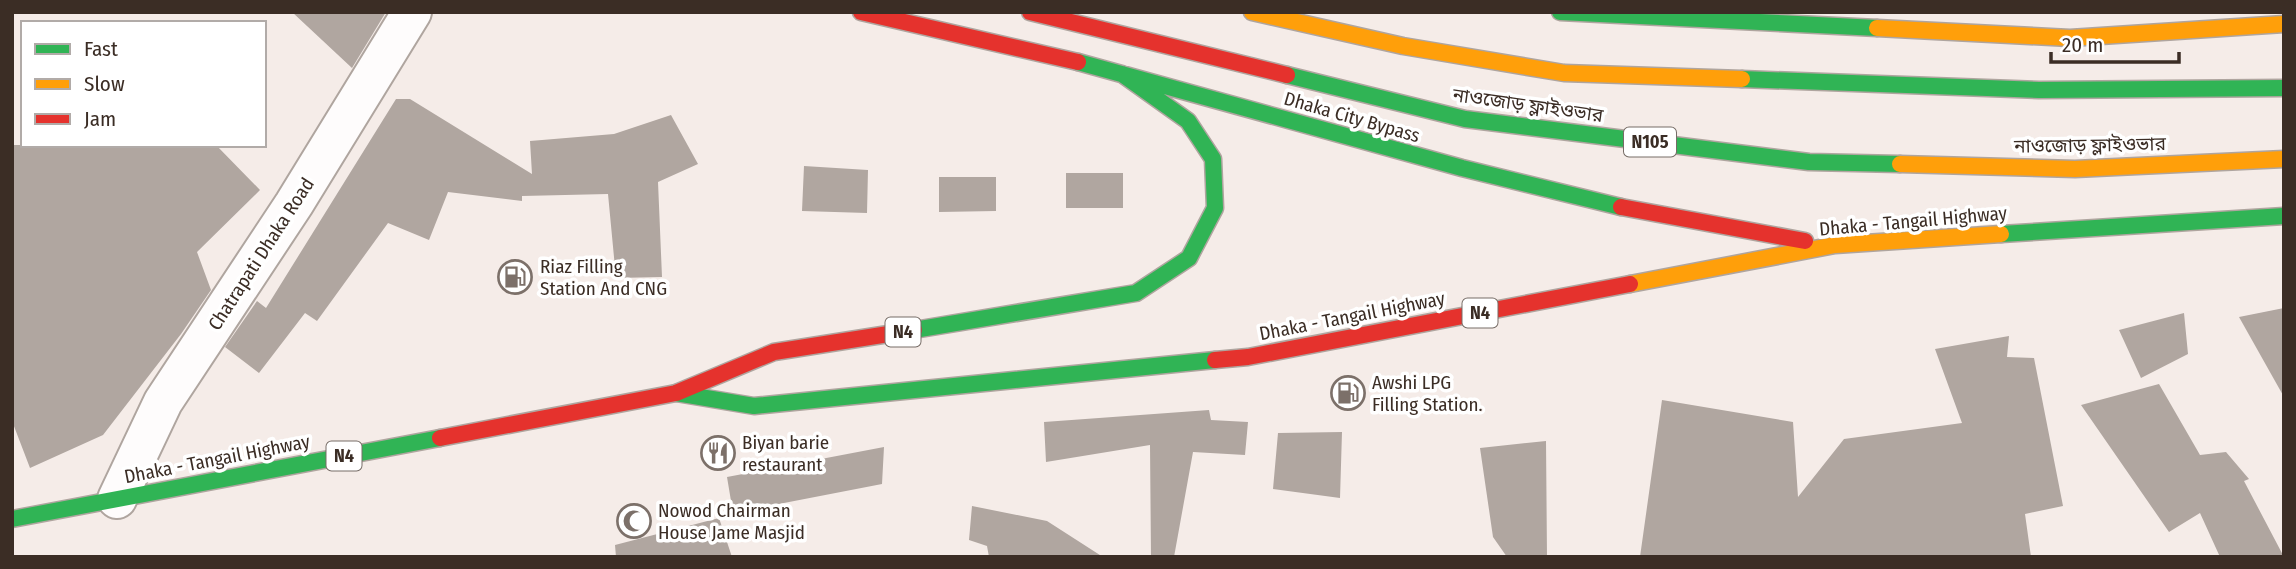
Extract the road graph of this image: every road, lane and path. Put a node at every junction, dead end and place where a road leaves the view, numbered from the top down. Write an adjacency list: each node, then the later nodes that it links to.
1 (412, 12): 13 (street, Chatrapati Dhaka Road)
2 (861, 12): 7 (highway, Dhaka City Bypass)
3 (1030, 12): 9 (highway, নাওজোড় ফ্লাইওভার / N105)
4 (1252, 12): 8 (highway, নাওজোড় ফ্লাইওভার)
5 (1560, 12): 6 (highway)
6 (2284, 24)
7 (1122, 74): 11 (highway, Dhaka City Bypass); 12 (highway, Dhaka - Tangail Highway / N4)
8 (2284, 88)
9 (2284, 159)
10 (2284, 216): 11 (highway, Dhaka - Tangail Highway / N4)
11 (1835, 245): 12 (highway, Dhaka - Tangail Highway / N4)
12 (677, 393): 13 (highway, Dhaka - Tangail Highway / N4)
13 (117, 499): 14 (highway, Dhaka - Tangail Highway / N4)
14 (12, 519)

